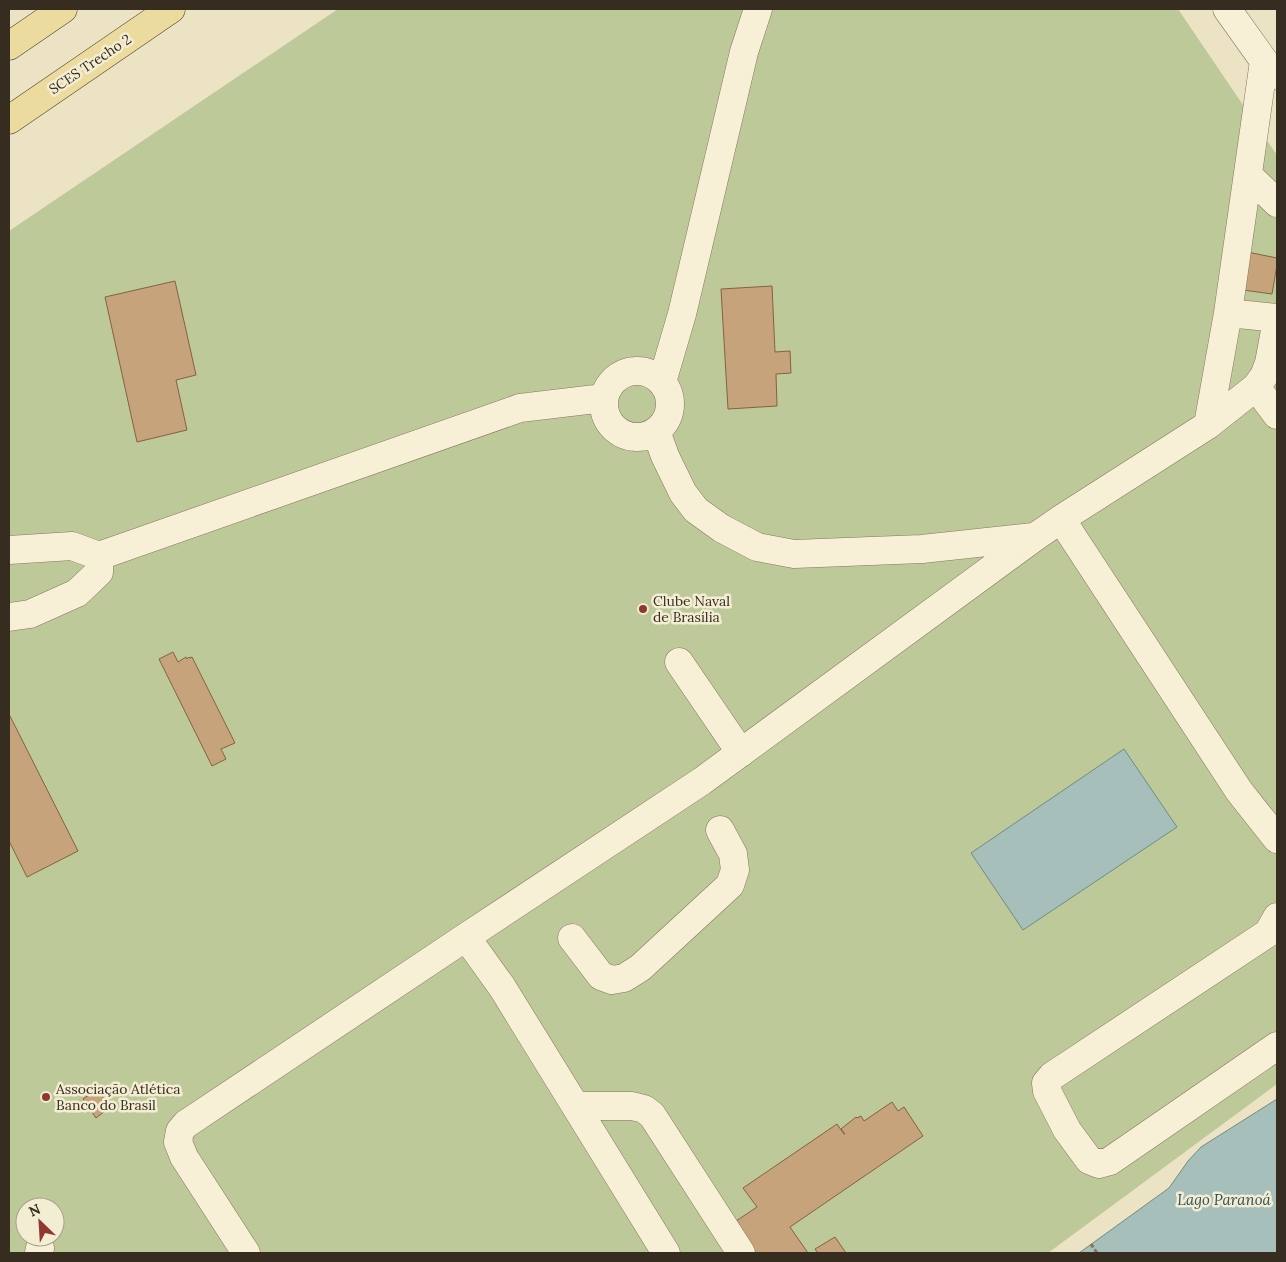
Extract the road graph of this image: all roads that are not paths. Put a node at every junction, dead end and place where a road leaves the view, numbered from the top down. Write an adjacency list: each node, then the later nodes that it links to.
1 (33, 9): 6 (main road)
2 (63, 9): 7 (main road)
3 (171, 9): 9 (main road, SCES Trecho 2)
4 (758, 9): 14 (street)
5 (1227, 9): 8 (street)
6 (9, 26)
7 (9, 46)
8 (1271, 70): 10 (street)
9 (9, 120)
10 (1248, 175): 11 (street); 12 (street)
11 (1277, 203)
12 (1228, 313): 13 (street); 18 (street)
13 (1277, 319): 15 (street)
14 (662, 382): 16 (street); 19 (street)
15 (1256, 387): 17 (street); 18 (street)
16 (604, 398): 19 (street); 24 (street)
17 (1277, 415)
18 (1208, 425): 20 (street)
19 (656, 431): 22 (street)
20 (1060, 519): 21 (street); 30 (street)
21 (1034, 537): 22 (street); 25 (street)
22 (955, 546): 25 (street)
23 (9, 550): 24 (street)
24 (99, 556): 26 (street)
25 (969, 586): 28 (street)
26 (9, 617)
27 (679, 662): 28 (street)
28 (741, 753): 32 (street)
29 (720, 830): 33 (street)
30 (1277, 839)
31 (1274, 933): 34 (street)
32 (466, 937): 35 (street); 36 (street)
33 (572, 938)
34 (1277, 1046)
35 (576, 1106): 37 (street); 38 (street)
36 (246, 1253)
37 (666, 1253)
38 (742, 1253)

